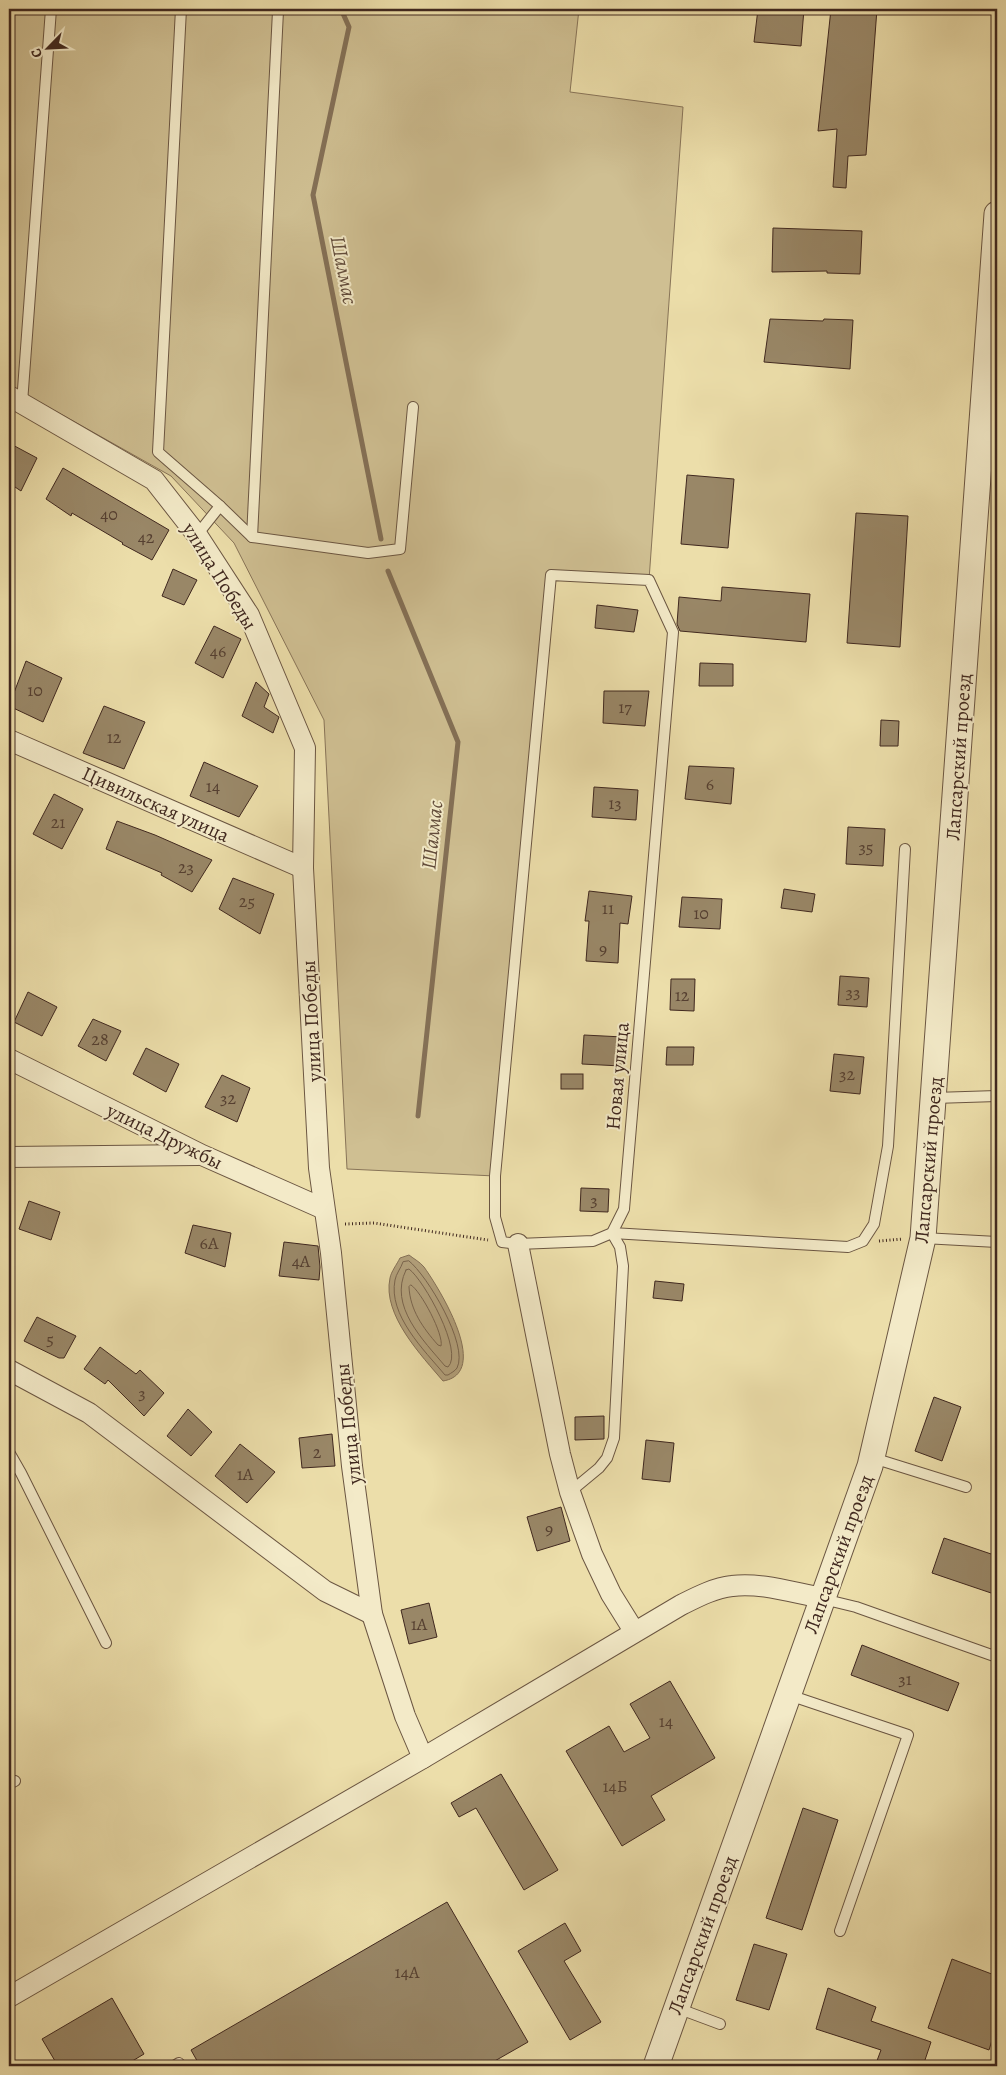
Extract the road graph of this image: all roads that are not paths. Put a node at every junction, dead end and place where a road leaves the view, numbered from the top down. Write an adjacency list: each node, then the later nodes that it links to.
1 (51, 9): 5 (lane)
2 (181, 9): 8 (lane)
3 (278, 11): 10 (lane)
4 (997, 214): 6 (street, Лапсарский проезд)
5 (16, 400): 9 (street, улица Победы)
6 (990, 404): 16 (street, Лапсарский проезд)
7 (413, 407): 10 (lane)
8 (220, 506): 9 (lane); 10 (lane)
9 (197, 535): 13 (street, улица Победы)
10 (252, 537)
11 (9, 740): 13 (street, Цивильская улица)
12 (905, 849): 20 (lane)
13 (303, 868): 19 (street, улица Победы)
14 (9, 1059): 17 (street, улица Дружбы)
15 (997, 1096): 16 (lane)
16 (934, 1098): 21 (street, Лапсарский проезд)
17 (202, 1155): 18 (street); 19 (street, улица Дружбы)
18 (9, 1158)
19 (325, 1217): 30 (street, улица Победы)
20 (612, 1233): 23 (lane); 23 (lane, Новая улица); 28 (lane)
21 (924, 1238): 22 (lane); 26 (street, Лапсарский проезд)
22 (997, 1242)
23 (510, 1243): 28 (street)
24 (9, 1370): 30 (street)
25 (9, 1452): 32 (lane)
26 (872, 1458): 27 (lane); 29 (street, Лапсарский проезд)
27 (966, 1487)
28 (570, 1492): 31 (street)
29 (822, 1598): 31 (street); 33 (lane); 34 (street, Лапсарский проезд)
30 (372, 1614): 35 (street, улица Победы)
31 (634, 1631): 35 (street)
32 (106, 1644)
33 (997, 1657)
34 (788, 1695): 36 (lane); 38 (street, Лапсарский проезд)
35 (423, 1758): 37 (street)
36 (840, 1931)
37 (9, 1997)
38 (676, 2008): 39 (lane); 42 (street, Лапсарский проезд)
39 (720, 2024)
40 (174, 2066): 41 (lane)
41 (181, 2066)
42 (656, 2066)

